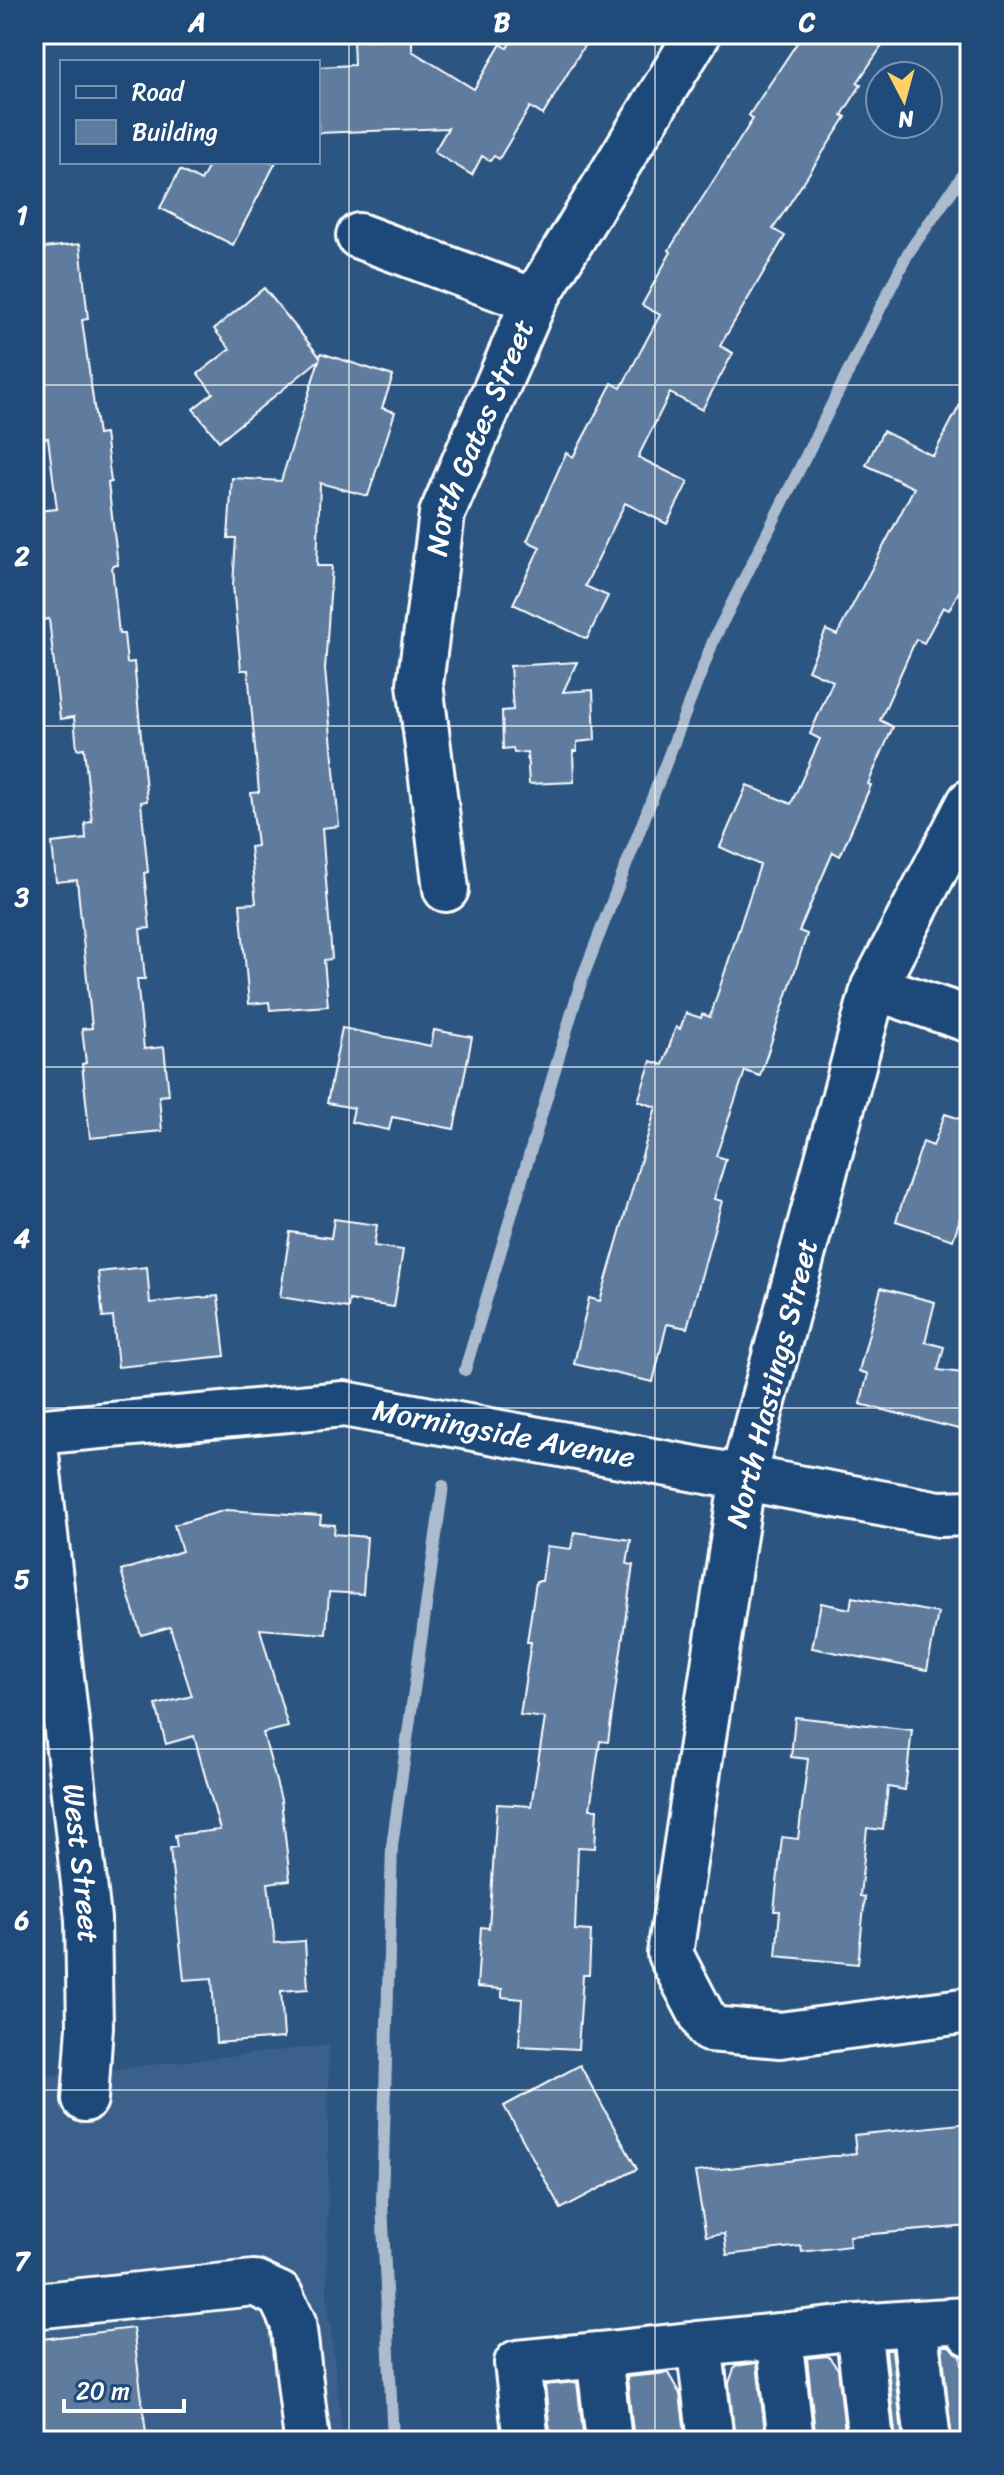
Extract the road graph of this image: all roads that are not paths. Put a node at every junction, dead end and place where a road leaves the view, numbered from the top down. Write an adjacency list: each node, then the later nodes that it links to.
1 (698, 34): 3 (street, North Gates Street)
2 (359, 236): 3 (street)
3 (534, 301): 5 (street, North Gates Street)
4 (970, 802): 6 (street, North Hastings Street)
5 (446, 889)
6 (874, 987): 7 (street); 9 (street, North Hastings Street)
7 (970, 1020)
8 (34, 1434): 9 (street, Morningside Avenue); 12 (street, West Street)
9 (743, 1476): 10 (street, Morningside Avenue); 11 (street, North Hastings Street)
10 (970, 1513)
11 (970, 2010)
12 (85, 2099)
13 (34, 2306): 20 (street)
14 (914, 2323): 15 (street); 16 (street); 26 (street)
15 (858, 2327): 17 (street); 25 (street)
16 (970, 2333)
17 (779, 2336): 18 (street); 24 (street)
18 (699, 2344): 19 (street); 23 (street)
19 (599, 2355): 21 (street); 22 (street)
20 (307, 2441)
21 (526, 2441)
22 (609, 2441)
23 (711, 2441)
24 (791, 2441)
25 (871, 2441)
26 (928, 2441)

